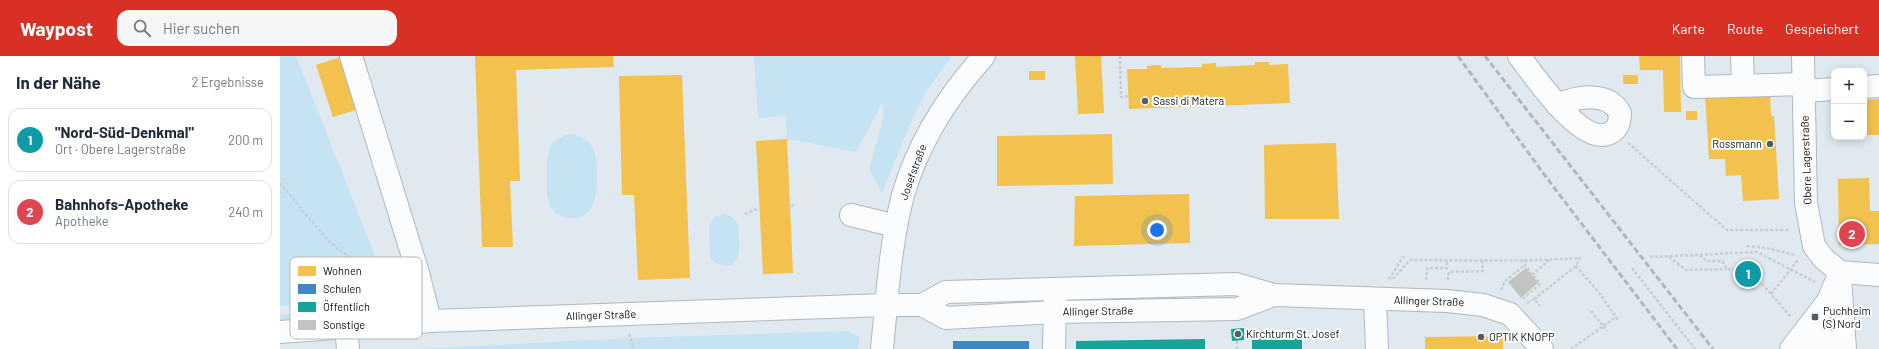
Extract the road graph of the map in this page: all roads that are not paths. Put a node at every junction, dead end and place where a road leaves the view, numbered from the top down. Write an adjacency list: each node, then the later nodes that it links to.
1 (351, 56): 15 (street)
2 (984, 56): 14 (street, Josefstraße)
3 (1519, 56): 12 (street)
4 (1692, 56): 7 (street)
5 (1742, 56): 7 (street)
6 (1803, 56): 9 (street, Obere Lagerstraße)
7 (1743, 85): 9 (street)
8 (1879, 86): 10 (street)
9 (1804, 87): 11 (street); 16 (street, Obere Lagerstraße)
10 (1867, 87)
11 (1831, 89)
12 (1556, 105): 12 (street)
13 (851, 215): 14 (street)
14 (896, 226): 22 (street, Josefstraße)
15 (413, 257)
16 (1832, 265): 17 (street); 35 (street); 37 (street)
17 (1879, 275)
18 (1055, 288): 20 (street, Allinger Straße); 23 (street, Allinger Straße); 24 (street)
19 (422, 289): 26 (street)
20 (1274, 295): 21 (street, Allinger Straße); 24 (street, Allinger Straße)
21 (1375, 300): 33 (street); 34 (street, Allinger Straße)
22 (886, 305): 23 (street, Allinger Straße); 26 (street, Allinger Straße); 31 (street, Josefstraße)
23 (922, 305): 24 (street, Allinger Straße)
24 (1055, 312): 32 (street)
25 (422, 321): 26 (street, Allinger Straße)
26 (430, 321)
27 (290, 331): 28 (street, Allinger Straße)
28 (280, 332)
29 (347, 339): 30 (street)
30 (348, 349)
31 (882, 349)
32 (1054, 349)
33 (1377, 349)
34 (1542, 349)
35 (1791, 349): 36 (street)
36 (1838, 349)
37 (1845, 349)

